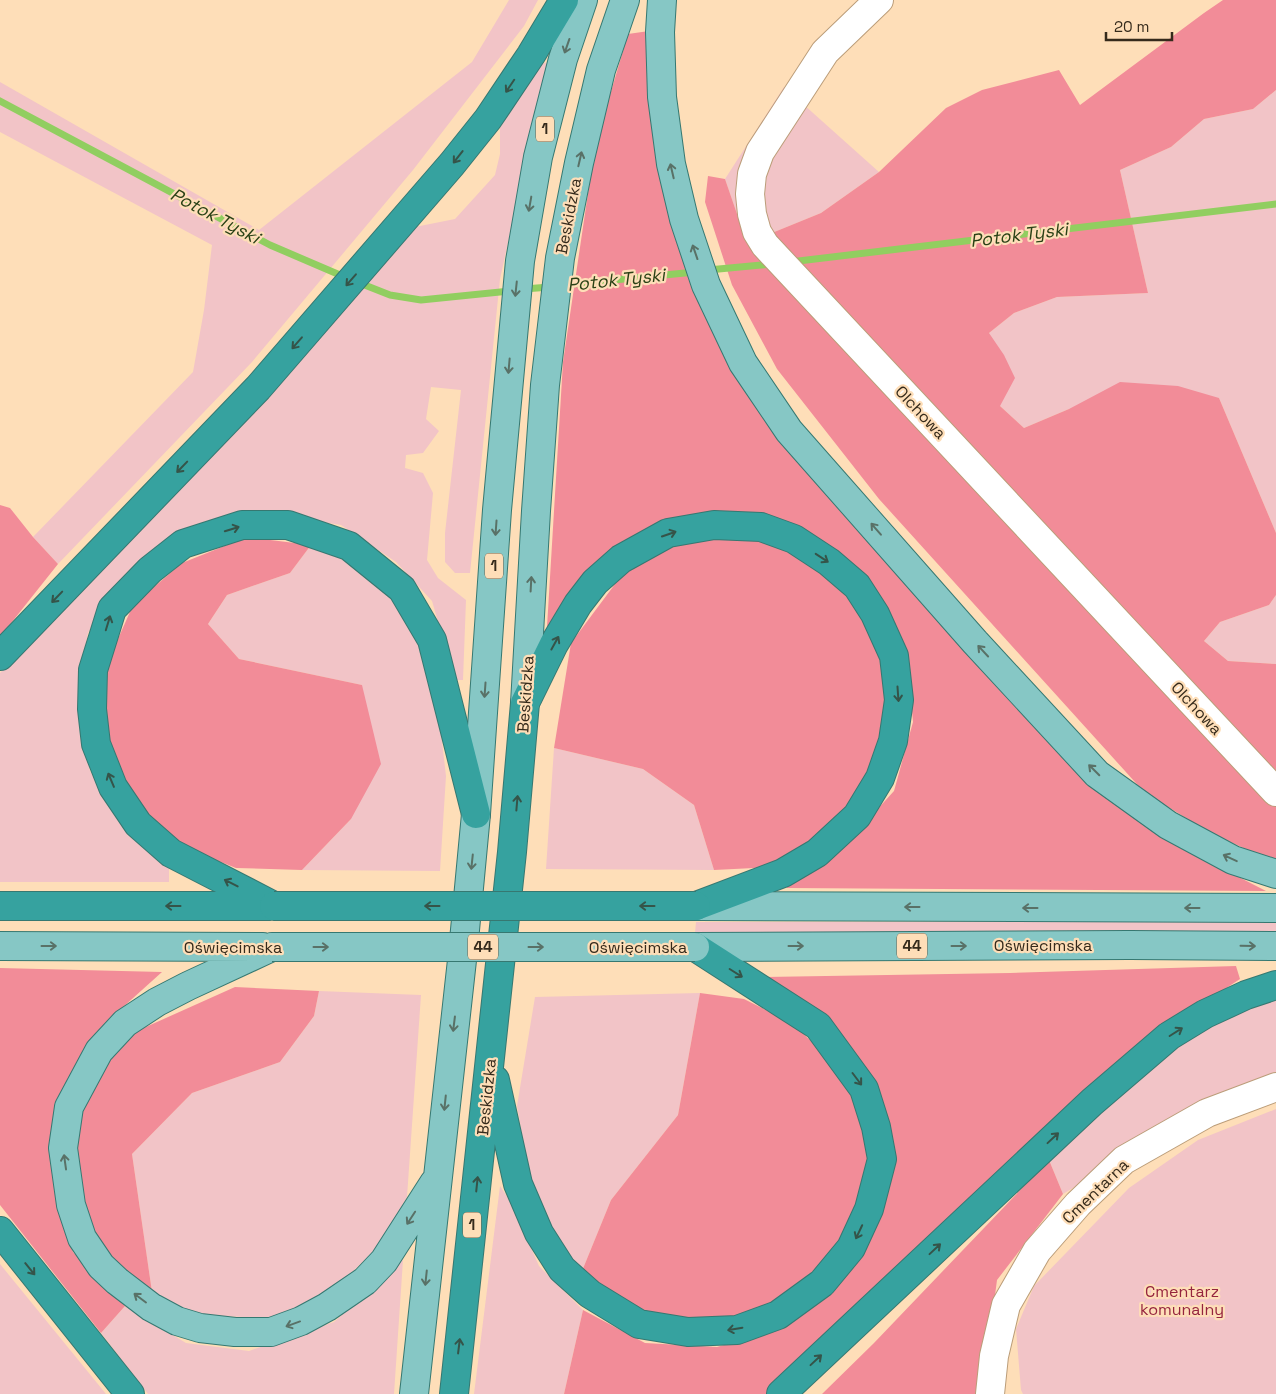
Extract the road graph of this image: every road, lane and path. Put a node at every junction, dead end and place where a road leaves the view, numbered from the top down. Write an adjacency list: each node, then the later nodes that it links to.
1 (564, 0): 6 (highway, one-way to 6)
2 (583, 0): 9 (main road, 1, one-way to 9)
3 (624, 0): 7 (main road, Beskidzka / 1, one-way to 3)
4 (662, 0): 10 (main road, one-way to 4)
5 (879, 0): 8 (street, Olchowa)
6 (0, 656)
7 (525, 703): 13 (highway, one-way to 13); 20 (highway, Beskidzka / 1, one-way to 7)
8 (1276, 792)
9 (476, 814): 12 (highway, one-way to 9); 22 (main road, 1, one-way to 22)
10 (1276, 874)
11 (0, 906): 12 (highway, one-way to 11)
12 (274, 906): 13 (highway, one-way to 12, bridge)
13 (696, 906): 14 (main road, one-way to 13)
14 (1276, 908)
15 (0, 946): 17 (main road, Oświęcimska / 44, one-way to 17)
16 (1276, 946): 18 (main road, Oświęcimska / 44, one-way to 16)
17 (272, 947): 18 (main road, Oświęcimska / 44, one-way to 18, bridge); 22 (main road, one-way to 17)
18 (695, 947): 20 (highway, one-way to 20)
19 (1276, 985): 28 (highway, one-way to 19)
20 (490, 1056): 27 (highway, Beskidzka / 1, one-way to 20)
21 (1276, 1087): 24 (street, Cmentarna)
22 (438, 1177): 26 (main road, 1, one-way to 26)
23 (0, 1231): 25 (highway, one-way to 25)
24 (992, 1381): 29 (street, Cmentarna)
25 (130, 1394)
26 (414, 1394)
27 (454, 1394)
28 (781, 1394)
29 (1005, 1394)

